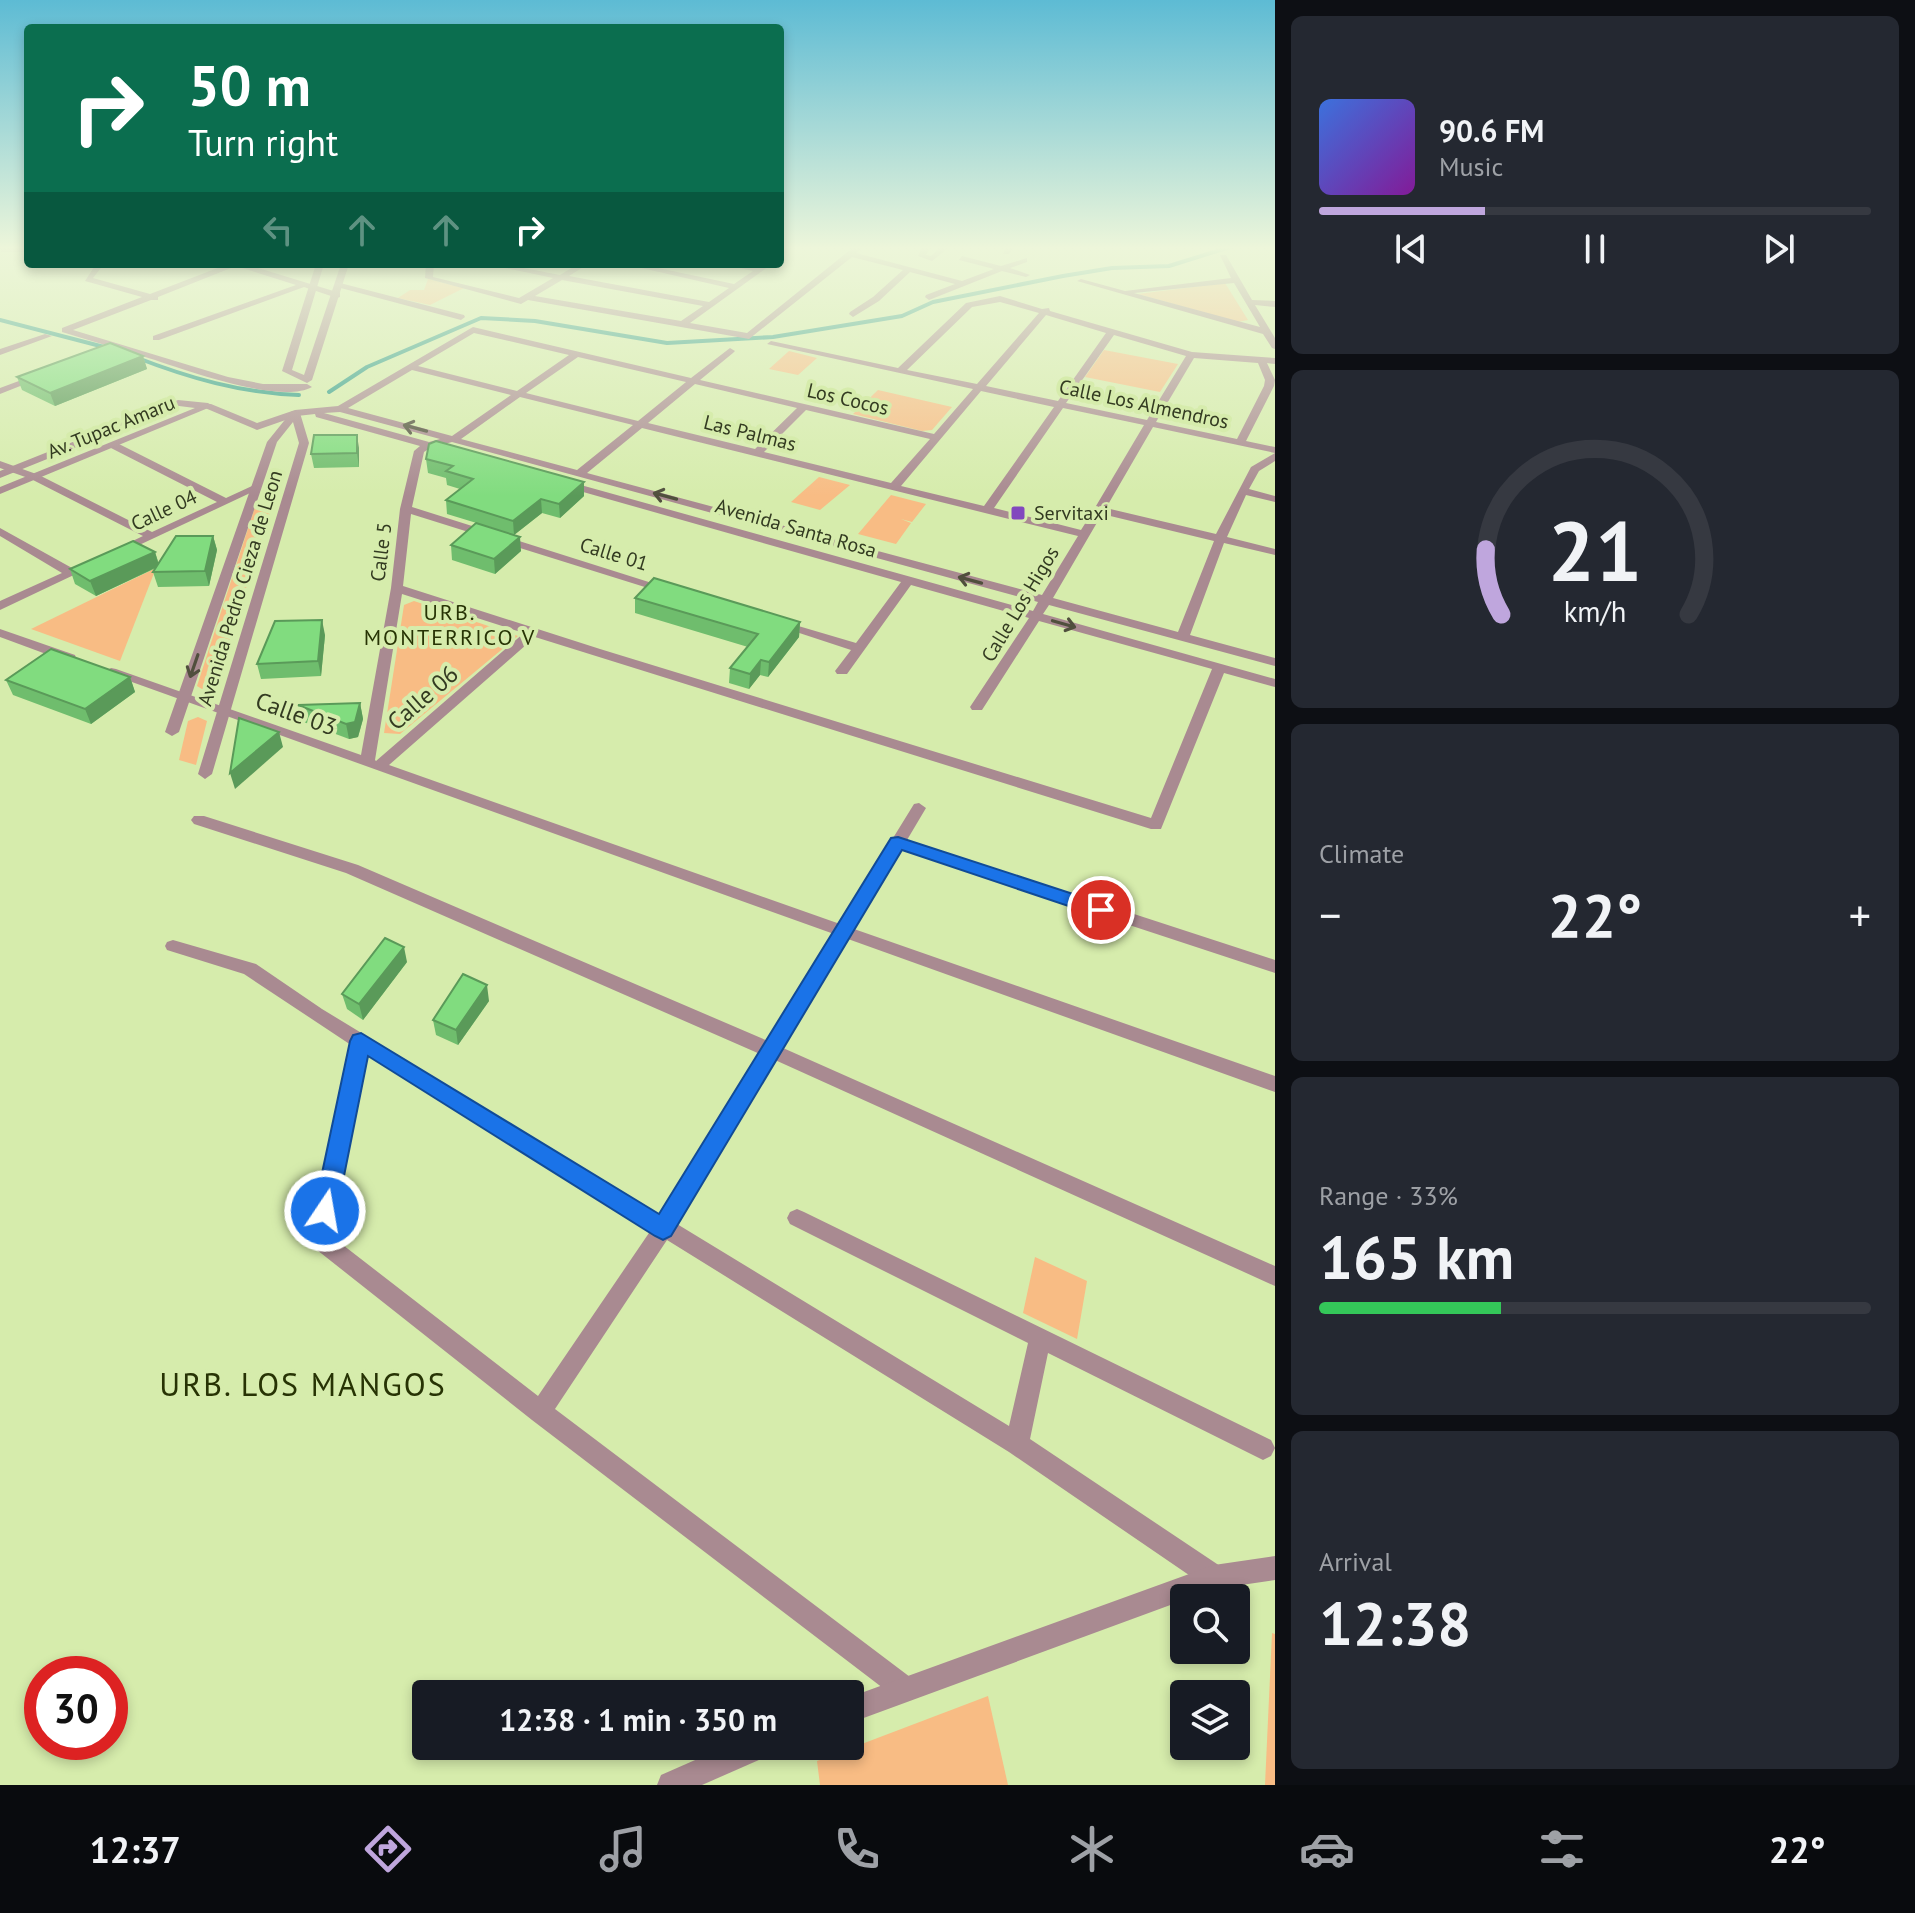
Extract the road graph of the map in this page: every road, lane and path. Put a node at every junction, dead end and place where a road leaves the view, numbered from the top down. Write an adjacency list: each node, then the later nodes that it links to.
1 (67, 329): 29 (street)
2 (180, 329): 15 (street)
3 (300, 329): 29 (street)
4 (325, 329): 29 (street, Avenida Pedro Cieza de Leon)
5 (708, 329): 6 (street)
6 (757, 329)
7 (944, 329): 25 (street)
8 (1029, 329): 28 (street)
9 (1107, 329): 12 (street)
10 (1257, 329): 13 (street)
11 (1265, 329): 13 (street)
12 (1112, 331): 21 (street); 32 (street)
13 (1267, 332): 17 (street)
14 (48, 336): 19 (street)
15 (156, 338)
16 (771, 344): 25 (street, Calle Los Almendros)
17 (1275, 346)
18 (730, 351): 27 (street)
19 (0, 352)
20 (576, 354): 24 (street, Los Cocos); 27 (street, Los Cocos); 31 (street)
21 (1191, 355): 22 (street); 38 (street, Calle Los Higos)
22 (1261, 360): 23 (street); 41 (street)
23 (1275, 361)
24 (410, 367): 31 (street, Las Palmas); 35 (street)
25 (900, 371): 28 (street, Calle Los Almendros)
26 (44, 375): 30 (street)
27 (692, 381): 34 (street, Los Cocos); 37 (street)
28 (979, 388): 32 (street, Calle Los Almendros); 39 (street)
29 (305, 390): 36 (street, Avenida Pedro Cieza de Leon)
30 (0, 391)
31 (519, 394): 37 (street, Las Palmas); 40 (street)
32 (1060, 405): 38 (street, Calle Los Almendros); 61 (street)
33 (208, 406): 36 (street, Avenida Santa Rosa); 42 (street, Av. Tupac Amaru); 47 (street, Av. Tupac Amaru)
34 (804, 407): 39 (street, Los Cocos); 44 (street)
35 (340, 409): 36 (street, Avenida Santa Rosa); 40 (street, Avenida Santa Rosa, one-way to 35)
36 (301, 412): 43 (street); 54 (street, Avenida Pedro Cieza de Leon); 87 (street, Avenida Pedro Cieza de Leon)
37 (640, 424): 44 (street, Las Palmas); 48 (street)
38 (1149, 424): 41 (street, Calle Los Almendros); 60 (street, Calle Los Higos)
39 (935, 437): 53 (street)
40 (454, 439): 43 (street); 48 (street, Avenida Santa Rosa)
41 (1240, 443): 45 (street, Calle Los Almendros)
42 (113, 445): 50 (street, Av. Tupac Amaru); 58 (street)
43 (428, 445): 51 (street); 59 (street, Calle 5)
44 (757, 453): 53 (street, Las Palmas)
45 (1275, 453): 56 (street)
46 (0, 464): 47 (street)
47 (12, 470): 49 (street, Av. Tupac Amaru); 50 (street)
48 (580, 473): 73 (street, Avenida Santa Rosa, one-way to 48)
49 (0, 475)
50 (35, 477): 55 (street, Av. Tupac Amaru); 64 (street)
51 (543, 478)
52 (558, 482): 70 (street, Avenida Santa Rosa)
53 (894, 487): 61 (street, Las Palmas)
54 (256, 488): 58 (street, Calle 04); 85 (street, Avenida Pedro Cieza de Leon, one-way to 85)
55 (0, 491)
56 (1243, 491): 57 (street); 65 (street)
57 (1275, 499)
58 (225, 502): 64 (street, Calle 04)
59 (406, 509): 71 (street, Calle 5); 72 (street, Calle 01)
60 (1097, 509): 63 (street, Calle Los Higos); 65 (street)
61 (987, 510): 63 (street, Las Palmas)
62 (0, 531): 69 (street)
63 (1083, 534): 73 (street, Calle Los Higos)
64 (152, 536): 67 (street, Calle 04)
65 (1220, 539): 66 (street); 79 (street)
66 (1275, 552)
67 (111, 555)
68 (98, 561): 69 (street)
69 (71, 573): 74 (street)
70 (908, 580): 75 (street, Avenida Santa Rosa); 80 (street)
71 (397, 588): 77 (street); 89 (street, Calle 5)
72 (682, 594)
73 (1045, 600): 75 (street, Calle Los Higos); 79 (street, Avenida Santa Rosa)
74 (3, 602)
75 (1036, 616): 82 (street, Avenida Santa Rosa, one-way to 82); 86 (street, Calle Los Higos)
76 (770, 621): 80 (street)
77 (533, 632): 82 (street); 89 (street, Calle 06)
78 (0, 633): 85 (street, Calle 03)
79 (1182, 638): 81 (street, Avenida Santa Rosa)
80 (858, 648): 83 (street)
81 (1275, 662)
82 (1219, 668): 84 (street, Avenida Santa Rosa)
83 (842, 671)
84 (1275, 683)
85 (183, 697): 87 (street, Calle 03); 88 (street, Avenida Pedro Cieza de Leon)
86 (977, 707)
87 (223, 712): 89 (street, Calle 03); 90 (street, Avenida Pedro Cieza de Leon)
88 (172, 732)
89 (373, 765): 94 (street, Calle 03)
90 (205, 774)
91 (919, 808): 93 (street)
92 (199, 820): 98 (street)
93 (898, 843): 94 (street); 96 (street)
94 (843, 931): 98 (street); 99 (street, Calle 03)
95 (173, 946): 97 (street)
96 (1275, 967)
97 (361, 1041): 101 (street); 104 (street)
98 (770, 1050): 101 (street); 102 (street)
99 (1275, 1084)
100 (797, 1218): 103 (street)
101 (663, 1229): 104 (street); 105 (street)
102 (1275, 1276)
103 (1040, 1340): 105 (street); 106 (street)
104 (540, 1412): 109 (street)
105 (1017, 1444): 108 (street)
106 (1263, 1448)
107 (1275, 1568): 108 (street)
108 (1214, 1577): 109 (street)
109 (905, 1689): 110 (street)
110 (864, 1705)
111 (727, 1760): 112 (street)
112 (671, 1785)

